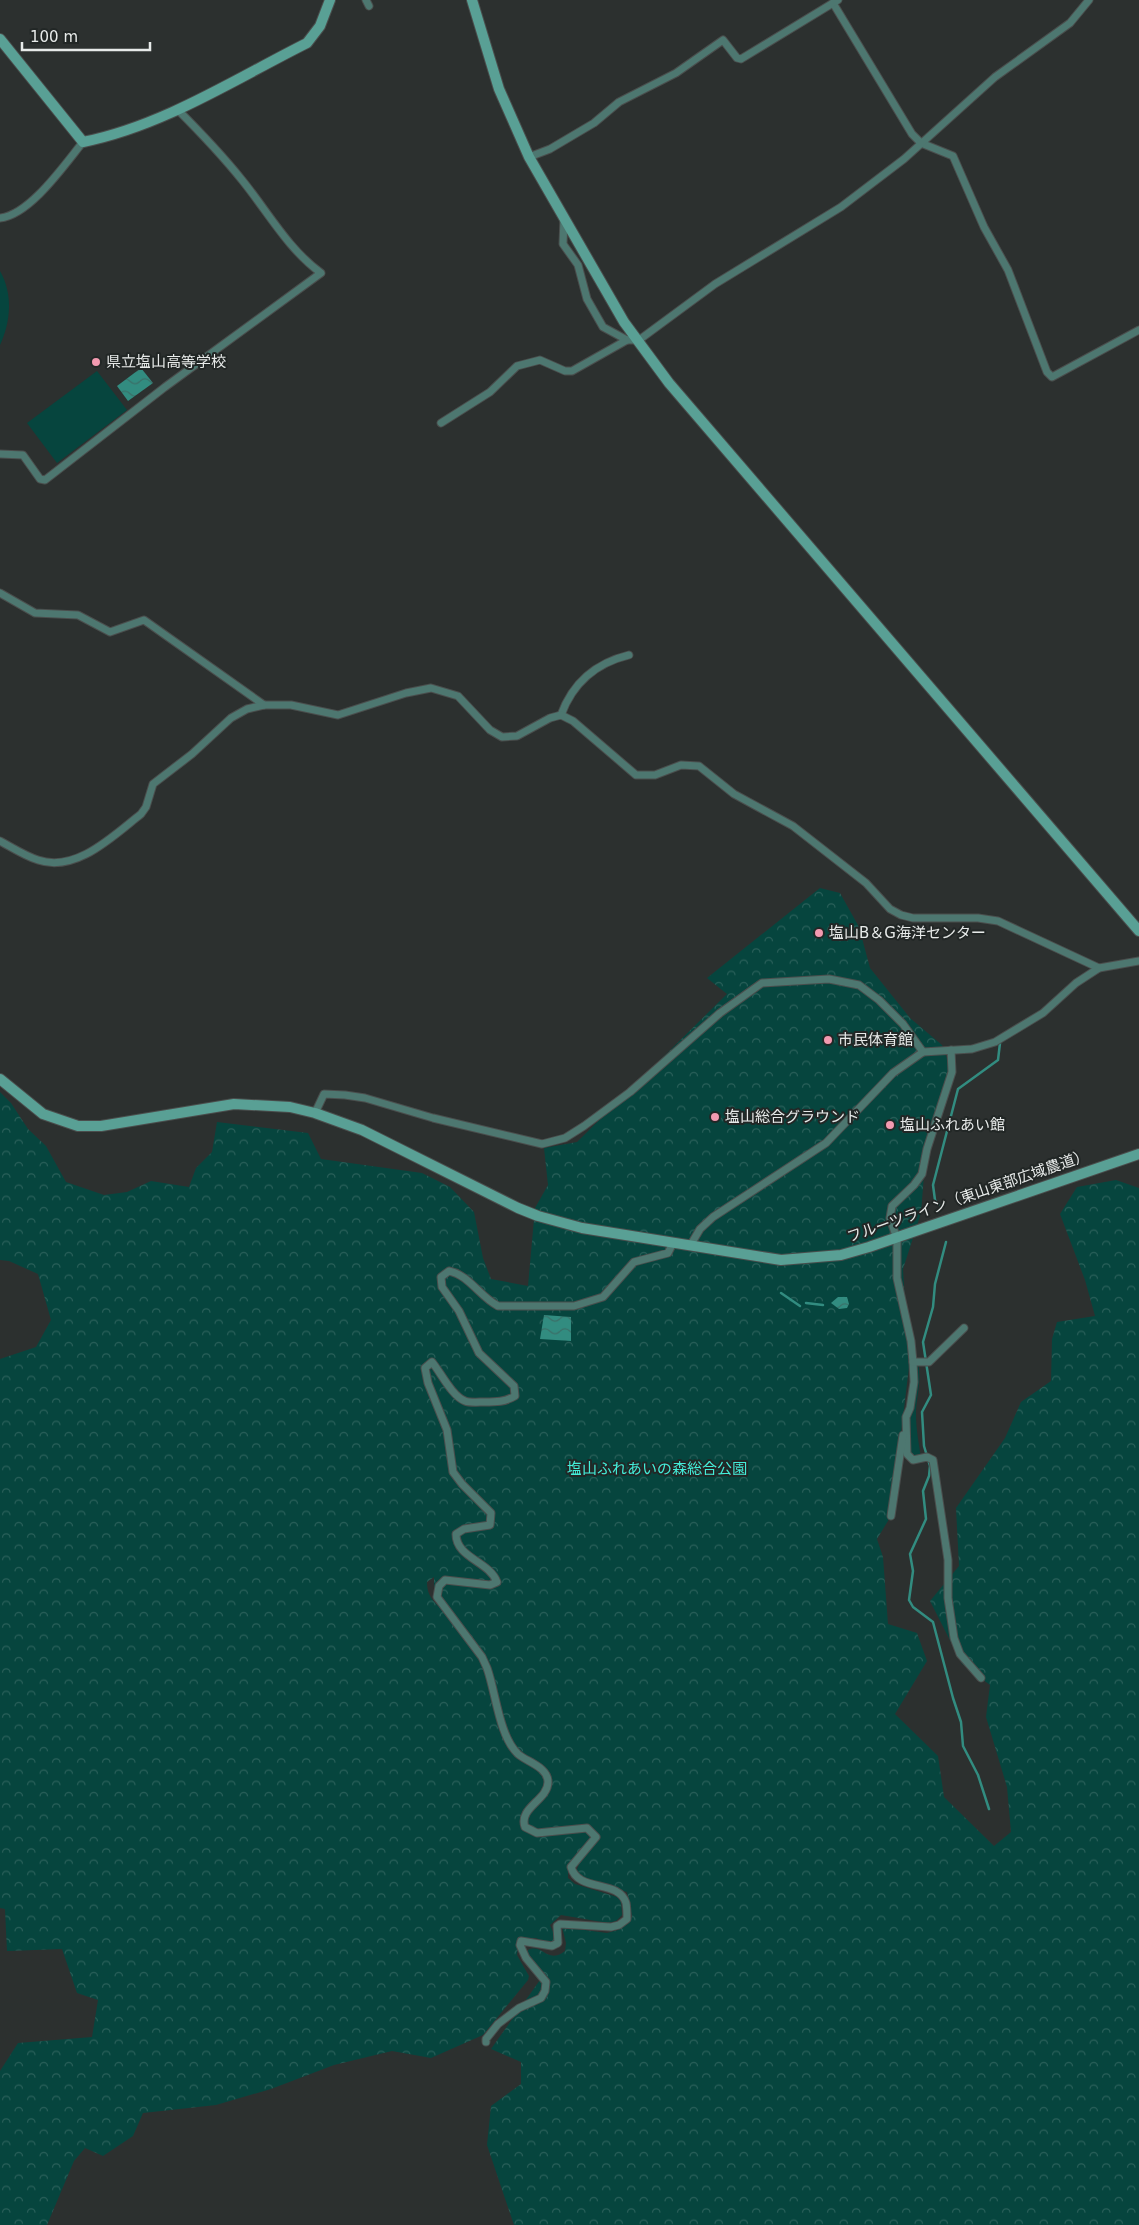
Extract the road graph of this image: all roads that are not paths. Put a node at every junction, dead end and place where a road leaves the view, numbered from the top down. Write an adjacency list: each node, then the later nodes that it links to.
1 (330, 0): 6 (street)
2 (472, 0): 9 (street)
3 (1089, 0): 8 (street)
4 (836, 2): 8 (street); 9 (street)
5 (0, 39): 7 (street)
6 (177, 110): 7 (street); 16 (street)
7 (83, 142): 10 (street)
8 (921, 143): 12 (street); 14 (street)
9 (529, 157): 11 (street)
10 (0, 218)
11 (564, 218): 13 (street); 14 (street)
12 (1139, 330)
13 (627, 340): 14 (street); 15 (street)
14 (638, 340): 22 (street)
15 (441, 423)
16 (0, 454)
17 (0, 593): 19 (street)
18 (629, 655): 20 (street)
19 (264, 705): 20 (street); 21 (street)
20 (561, 715): 24 (street)
21 (0, 841)
22 (1139, 931)
23 (1139, 961): 24 (street)
24 (1099, 968): 25 (street)
25 (952, 1050): 26 (street); 30 (street)
26 (923, 1052): 28 (street); 32 (street)
27 (0, 1079): 28 (street, フルーツライン（東山東部広域農道）)
28 (315, 1113): 31 (street, フルーツライン（東山東部広域農道）)
29 (1139, 1154): 30 (street, フルーツライン（東山東部広域農道）)
30 (897, 1239): 32 (street, フルーツライン（東山東部広域農道）); 34 (street)
31 (674, 1243): 32 (street, フルーツライン（東山東部広域農道）); 38 (street)
32 (690, 1246)
33 (964, 1328): 34 (street)
34 (915, 1362): 35 (street)
35 (906, 1417): 36 (street); 37 (street)
36 (891, 1516)
37 (981, 1678)
38 (486, 2042)

